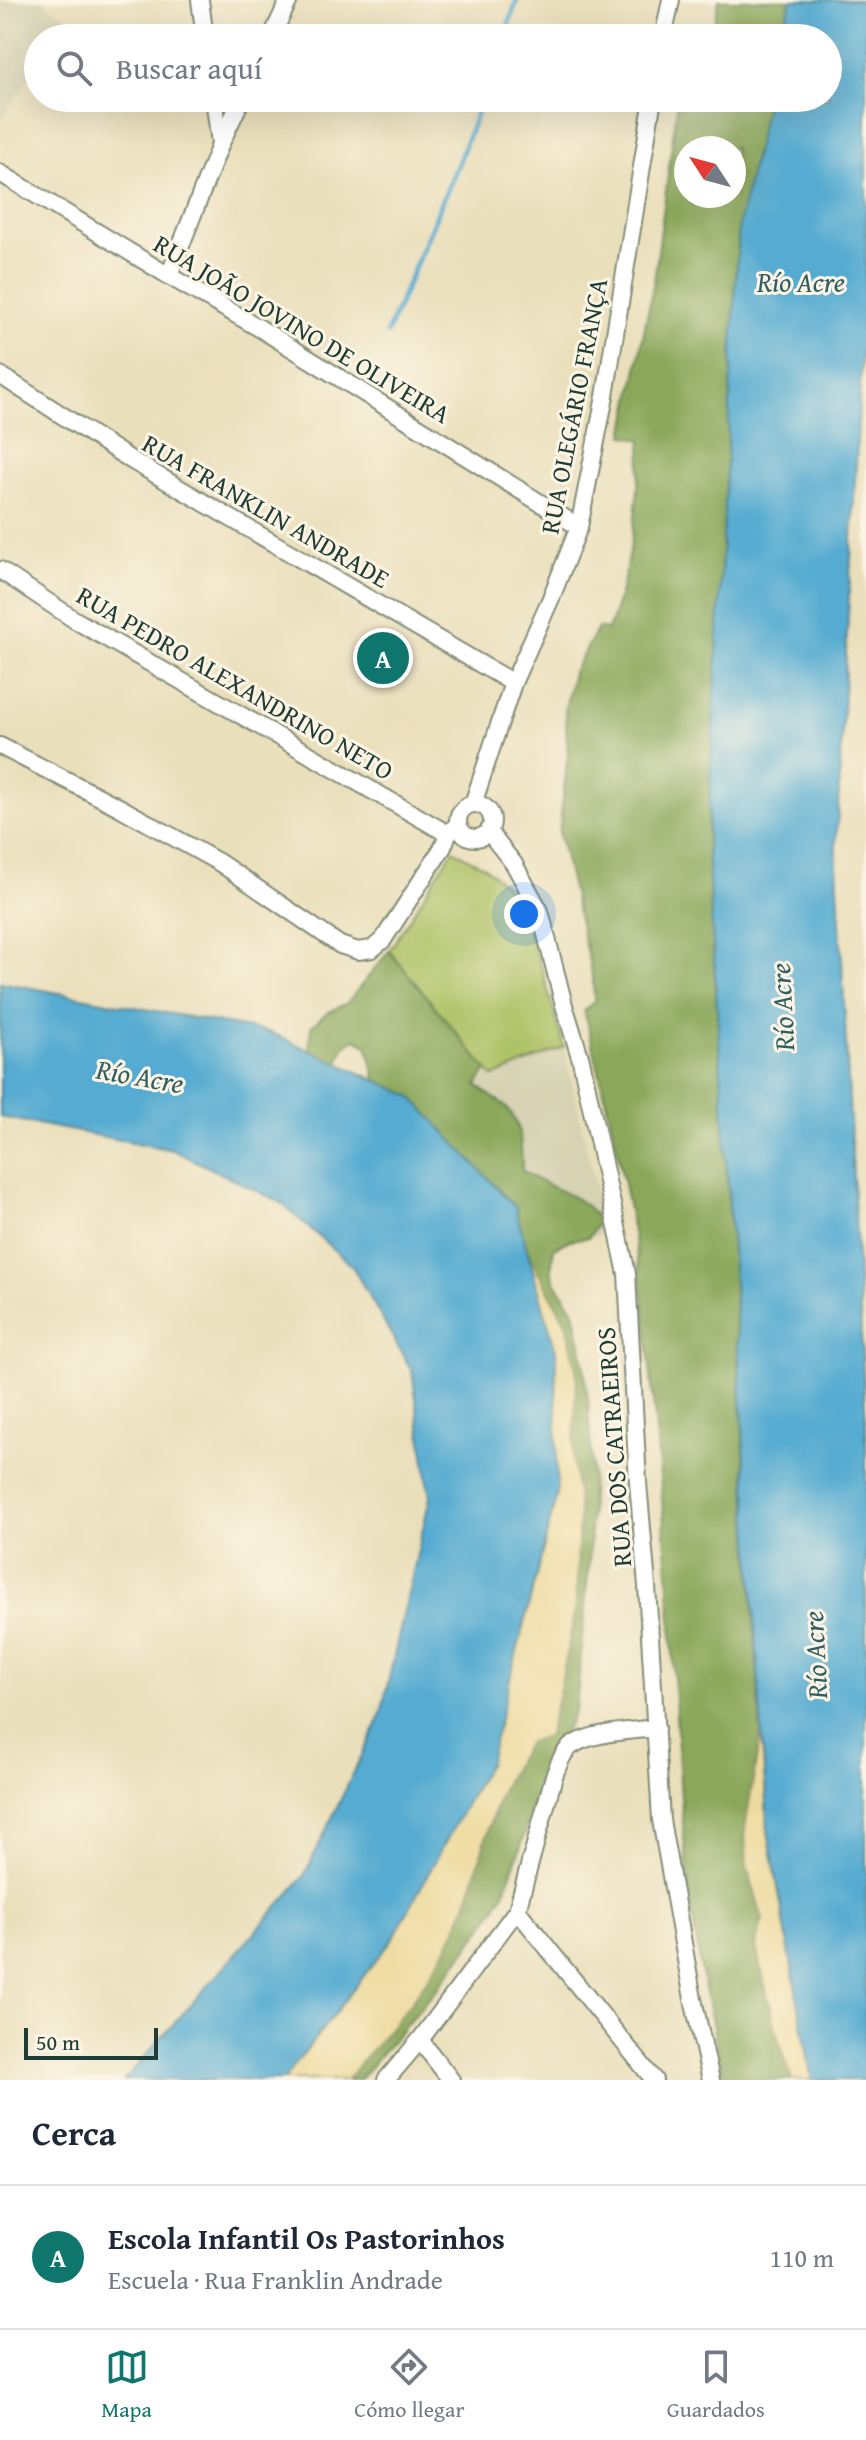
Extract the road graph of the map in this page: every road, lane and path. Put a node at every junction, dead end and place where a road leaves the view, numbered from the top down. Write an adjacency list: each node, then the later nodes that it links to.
1 (200, 0): 4 (street)
2 (289, 0): 5 (street)
3 (671, 0): 6 (street)
4 (203, 24)
5 (278, 24)
6 (666, 24)
7 (216, 112): 10 (street)
8 (235, 112): 10 (street)
9 (651, 112): 14 (street, RUA OLEGÁRIO FRANÇA)
10 (220, 145): 12 (street)
11 (0, 173): 12 (street, RUA JOÃO JOVINO DE OLIVEIRA)
12 (169, 276): 14 (street, RUA JOÃO JOVINO DE OLIVEIRA)
13 (0, 375): 16 (street, RUA FRANKLIN ANDRADE)
14 (579, 527): 16 (street, RUA OLEGÁRIO FRANÇA)
15 (0, 570): 19 (street, RUA PEDRO ALEXANDRINO NETO)
16 (513, 683): 18 (street, RUA OLEGÁRIO FRANÇA)
17 (0, 746): 19 (street)
18 (473, 804): 19 (street); 20 (street)
19 (453, 829): 20 (street)
20 (488, 831): 21 (street, RUA DOS CATRAEIROS)
21 (656, 1728): 22 (street); 27 (street, RUA DOS CATRAEIROS)
22 (517, 1910): 23 (street); 26 (street)
23 (420, 2040): 24 (street); 25 (street)
24 (386, 2080)
25 (451, 2080)
26 (654, 2080)
27 (711, 2080)

